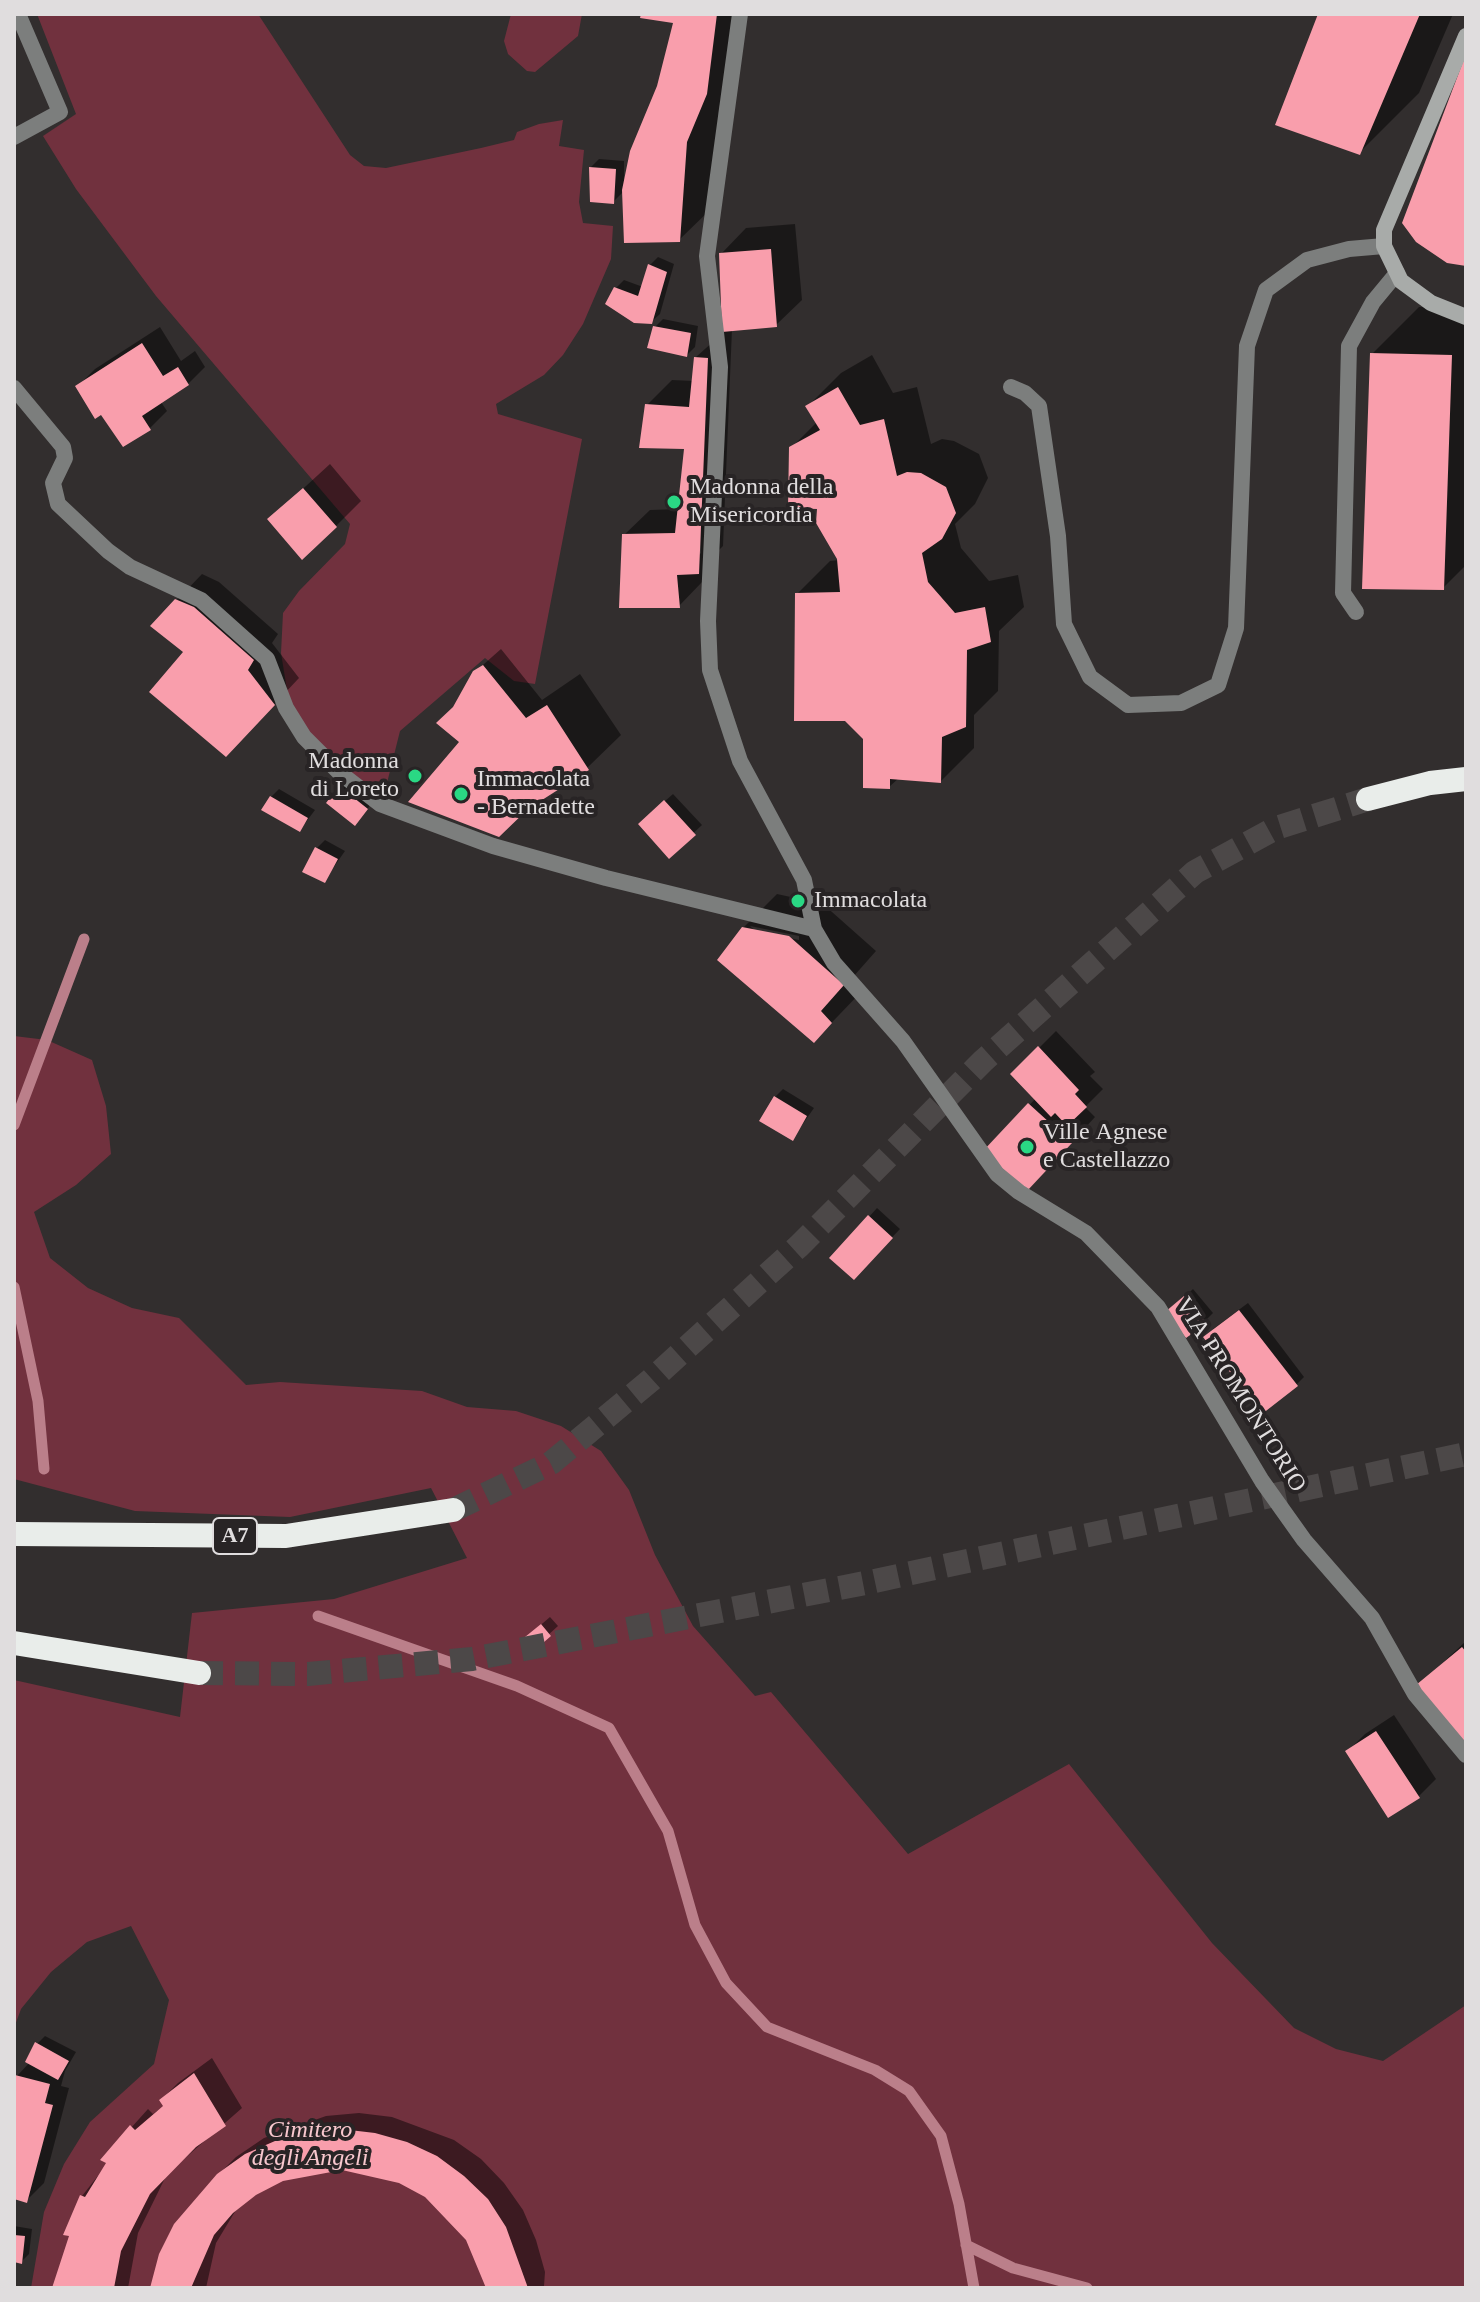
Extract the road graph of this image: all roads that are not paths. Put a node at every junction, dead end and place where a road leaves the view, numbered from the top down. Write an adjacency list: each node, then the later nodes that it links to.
1 (18, 14): 4 (street)
2 (740, 14): 13 (street, VIA PROMONTORIO)
3 (1466, 36): 5 (street)
4 (14, 137)
5 (1384, 246): 6 (street); 8 (street)
6 (1397, 273): 7 (street); 10 (street)
7 (1466, 317)
8 (1011, 387)
9 (14, 388): 13 (street)
10 (1356, 612)
11 (1466, 779): 12 (highway)
12 (1368, 799)
13 (814, 929): 18 (street, VIA PROMONTORIO)
14 (453, 1510): 15 (highway, A7)
15 (14, 1534)
16 (14, 1643): 17 (highway)
17 (199, 1673)
18 (1466, 1755)

